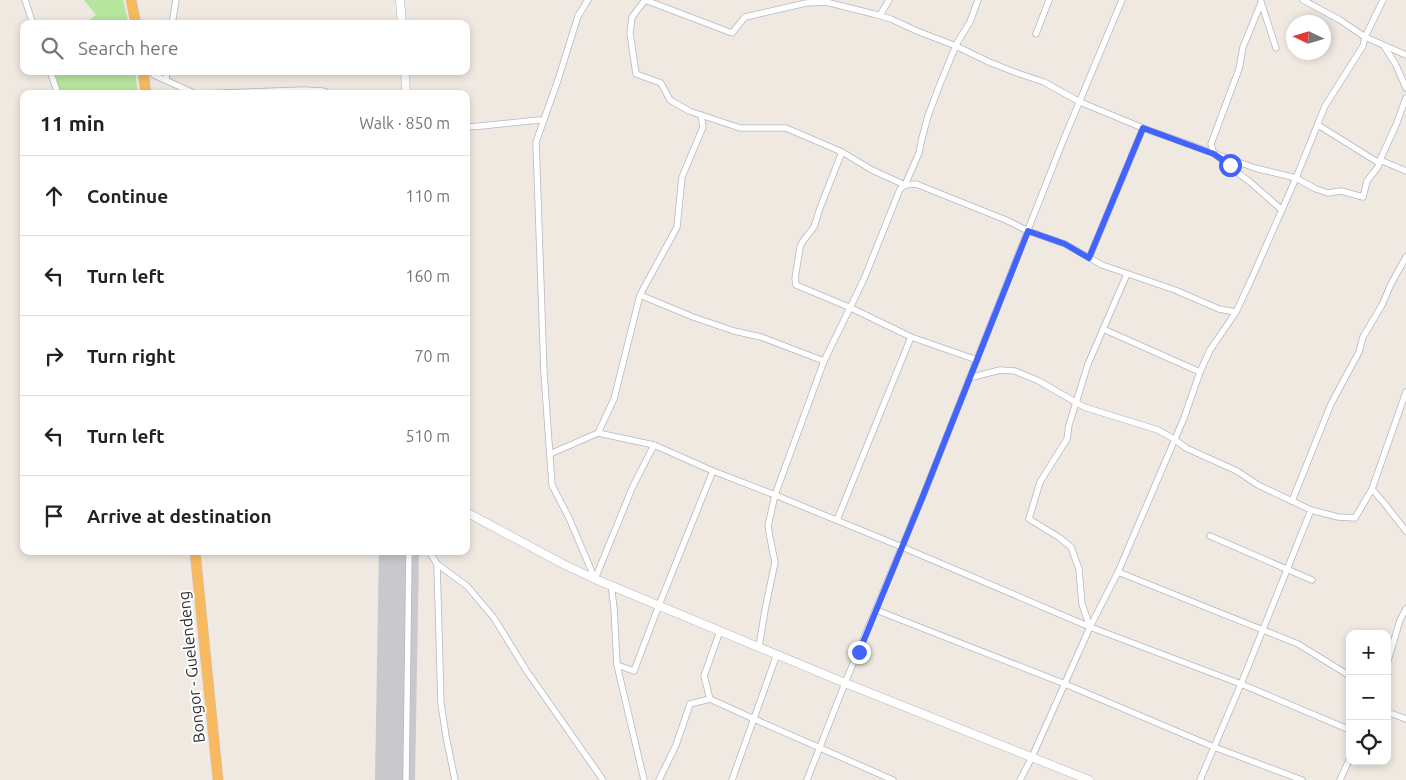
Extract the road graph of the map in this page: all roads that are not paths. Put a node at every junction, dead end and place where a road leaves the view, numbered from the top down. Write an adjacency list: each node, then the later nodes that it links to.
1 (25, 0): 15 (street)
2 (131, 0): 16 (highway)
3 (176, 0): 17 (street)
4 (400, 0): 18 (street)
5 (588, 0): 39 (street)
6 (645, 0): 14 (street); 38 (street)
7 (889, 0): 14 (street)
8 (978, 0): 21 (street)
9 (1049, 0): 19 (street)
10 (1122, 0): 37 (street)
11 (1303, 0): 20 (street)
12 (1382, 0): 20 (street)
13 (1261, 2): 23 (street); 44 (street)
14 (880, 15): 21 (street)
15 (31, 20)
16 (135, 20)
17 (173, 20)
18 (402, 20)
19 (1036, 34)
20 (1365, 37): 22 (street); 40 (street)
21 (956, 46): 37 (street); 48 (street)
22 (1384, 46): 24 (street); 31 (street)
23 (1276, 48)
24 (1406, 55)
25 (51, 75): 32 (street)
26 (144, 75): 33 (highway)
27 (154, 75): 30 (street)
28 (167, 75): 30 (street)
29 (405, 75): 35 (street)
30 (166, 80): 34 (street)
31 (1406, 88)
32 (57, 90)
33 (145, 90)
34 (187, 90)
35 (406, 90)
36 (1406, 98): 45 (street)
37 (1080, 102): 42 (street); 50 (street)
38 (701, 115): 43 (street); 54 (street)
39 (544, 120): 41 (street); 68 (street)
40 (1318, 125): 45 (street); 47 (street)
41 (470, 127)
42 (1143, 128): 44 (street); 52 (street)
43 (842, 152): 48 (street); 55 (street)
44 (1214, 154): 47 (street); 49 (street)
45 (1380, 161): 46 (street); 47 (street)
46 (1406, 171)
47 (1296, 178): 49 (street)
48 (905, 185): 50 (street); 55 (street)
49 (1282, 210): 56 (street)
50 (1028, 231): 52 (street); 59 (street)
51 (1406, 257): 72 (street)
52 (1089, 258): 53 (street)
53 (1127, 274): 56 (street); 57 (street)
54 (640, 295): 60 (street); 65 (street)
55 (851, 308): 58 (street); 60 (street)
56 (1236, 312): 61 (street)
57 (1103, 329): 61 (street); 64 (street)
58 (911, 337): 59 (street); 75 (street)
59 (977, 360): 62 (street)
60 (824, 361): 71 (street)
61 (1200, 372): 66 (street)
62 (970, 378): 64 (street); 78 (street)
63 (1406, 392): 70 (street)
64 (1075, 402): 66 (street); 91 (street)
65 (598, 433): 67 (street); 68 (street)
66 (1174, 439): 72 (street); 84 (street)
67 (654, 445): 69 (street); 85 (street)
68 (550, 454): 85 (street)
69 (712, 471): 71 (street); 88 (street)
70 (1372, 489): 73 (street); 76 (street)
71 (775, 495): 75 (street); 94 (street)
72 (1292, 501): 73 (street)
73 (1311, 510): 83 (street)
74 (470, 514): 85 (street)
75 (837, 520): 78 (street)
76 (1406, 531)
77 (1210, 536): 83 (street)
78 (902, 547): 90 (street); 91 (street)
79 (195, 555): 111 (highway, Bongor - Guelendeng)
80 (409, 555): 112 (street)
81 (431, 555): 82 (street)
82 (437, 564): 113 (street); 114 (street)
83 (1287, 570): 86 (street); 92 (street)
84 (1118, 572): 91 (street); 92 (street)
85 (596, 579): 87 (street)
86 (1312, 580)
87 (610, 585): 88 (street); 97 (street)
88 (659, 605): 93 (street); 97 (street)
89 (1406, 609): 95 (street)
90 (876, 610): 99 (street); 100 (street)
91 (1090, 627): 100 (street); 101 (street)
92 (1263, 630): 98 (street); 101 (street)
93 (720, 631): 94 (street); 102 (street)
94 (759, 647): 96 (street)
95 (1391, 650)
96 (777, 654): 99 (street); 104 (street)
97 (617, 665): 115 (street)
98 (1348, 675)
99 (845, 683): 107 (street); 109 (street)
100 (1065, 684): 108 (street); 109 (street)
101 (1241, 684): 106 (street); 108 (street)
102 (710, 699): 104 (street); 116 (street)
103 (1391, 713): 105 (street)
104 (754, 719): 107 (street); 117 (street)
105 (1406, 719)
106 (1346, 728)
107 (820, 747): 118 (street); 119 (street)
108 (1214, 747): 122 (street); 123 (street)
109 (1032, 757): 120 (street); 121 (street)
110 (1347, 765): 124 (street)
111 (218, 780)
112 (406, 780)
113 (455, 780)
114 (603, 780)
115 (644, 780)
116 (659, 780)
117 (732, 780)
118 (806, 780)
119 (893, 780)
120 (1020, 780)
121 (1089, 780)
122 (1200, 780)
123 (1302, 780)
124 (1340, 780)

